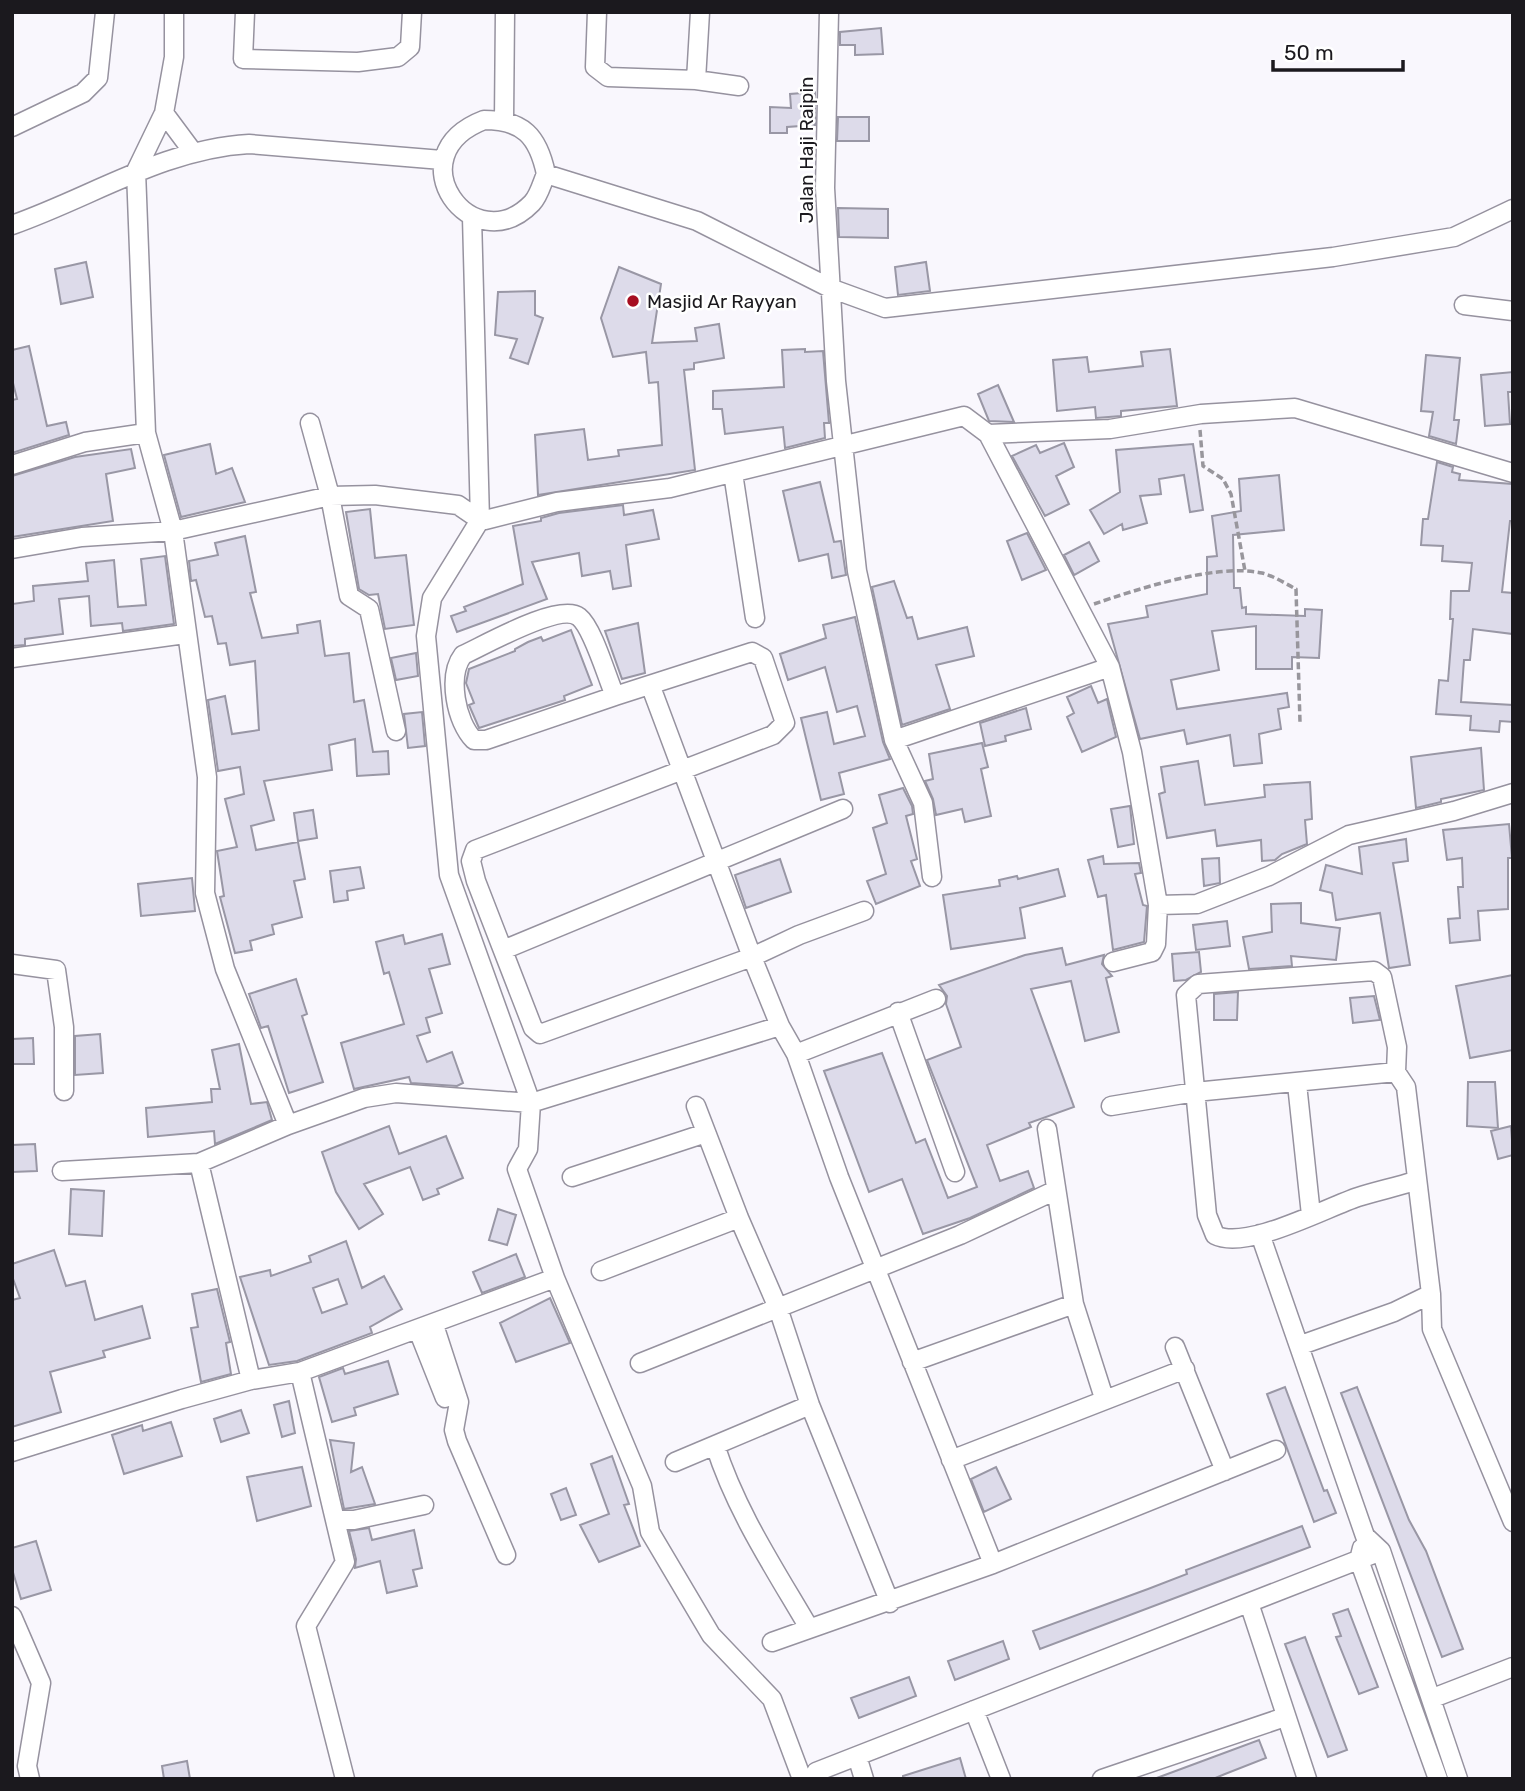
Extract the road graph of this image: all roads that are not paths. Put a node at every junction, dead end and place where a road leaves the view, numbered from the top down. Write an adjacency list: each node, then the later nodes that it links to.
1 (105, 12): 13 (street)
2 (174, 12): 11 (street)
3 (245, 12): 4 (street)
4 (412, 12)
5 (505, 12): 12 (street)
6 (597, 12): 9 (street)
7 (700, 12): 9 (street)
8 (829, 12): 21 (street, Jalan Haji Raipin)
9 (696, 80): 10 (street)
10 (739, 86)
11 (164, 113): 14 (street); 16 (street)
12 (504, 120): 15 (street); 17 (street)
13 (12, 127)
14 (193, 152): 15 (street); 16 (street)
15 (442, 160): 19 (street)
16 (136, 172): 20 (street); 25 (street)
17 (546, 174): 19 (street); 21 (street)
18 (1513, 209): 21 (street)
19 (472, 217): 32 (street)
20 (12, 225)
21 (830, 288): 27 (street, Jalan Haji Raipin)
22 (1464, 305): 23 (street)
23 (1513, 311)
24 (310, 422): 31 (street)
25 (146, 433): 28 (street); 33 (street)
26 (988, 434): 27 (street); 30 (street); 38 (street)
27 (844, 446): 29 (street); 42 (street, Jalan Haji Raipin)
28 (12, 465)
29 (733, 473): 32 (street); 35 (street)
30 (1513, 473)
31 (330, 496): 32 (street); 33 (street); 41 (street)
32 (480, 520): 62 (street)
33 (173, 531): 34 (street); 36 (street)
34 (12, 549)
35 (755, 618)
36 (185, 634): 37 (street); 65 (street)
37 (12, 658)
38 (1110, 667): 42 (street); 48 (street)
39 (651, 687): 40 (street); 43 (street); 43 (street)
40 (615, 696): 40 (street)
41 (396, 731)
42 (894, 740): 47 (street, Jalan Haji Raipin)
43 (684, 771): 46 (street); 50 (street)
44 (1513, 793): 48 (street)
45 (843, 808): 46 (street)
46 (716, 863): 50 (street); 51 (street)
47 (932, 877)
48 (1158, 905): 52 (street)
49 (864, 911): 51 (street)
50 (503, 950): 51 (street)
51 (752, 957): 56 (street)
52 (1113, 962)
53 (12, 964): 60 (street)
54 (936, 999): 55 (street)
55 (898, 1012): 57 (street); 70 (street)
56 (780, 1026): 57 (street); 62 (street)
57 (796, 1054): 78 (street)
58 (1396, 1072): 59 (street); 61 (street); 72 (street)
59 (1297, 1084): 61 (street); 74 (street)
60 (64, 1091)
61 (1195, 1092): 64 (street); 76 (street)
62 (531, 1103): 65 (street); 79 (street)
63 (696, 1106): 67 (street)
64 (1111, 1106)
65 (288, 1125): 68 (street)
66 (1047, 1129): 73 (street)
67 (706, 1133): 71 (street); 75 (street)
68 (199, 1163): 69 (street); 90 (street)
69 (62, 1171)
70 (955, 1172)
71 (572, 1177)
72 (1415, 1181): 74 (street); 80 (street)
73 (1056, 1190): 78 (street); 81 (street)
74 (1311, 1215): 76 (street)
75 (739, 1218): 77 (street); 82 (street)
76 (1260, 1234): 84 (street)
77 (601, 1270)
78 (874, 1270): 82 (street); 86 (street)
79 (555, 1278): 83 (street); 118 (street)
80 (1430, 1294): 84 (street); 102 (street)
81 (1074, 1304): 86 (street); 92 (street)
82 (778, 1308): 87 (street); 93 (street)
83 (426, 1327): 89 (street); 91 (street); 105 (street)
84 (1301, 1345): 103 (street)
85 (1175, 1347): 88 (street)
86 (912, 1362): 97 (street)
87 (640, 1363)
88 (1185, 1369): 92 (street); 99 (street)
89 (300, 1372): 90 (street); 101 (street)
90 (251, 1380): 96 (street)
91 (445, 1398)
92 (1104, 1398): 97 (street)
93 (810, 1405): 94 (street); 108 (street)
94 (715, 1445): 98 (street); 111 (street)
95 (1276, 1450): 99 (street)
96 (12, 1452)
97 (951, 1460): 107 (street)
98 (675, 1462)
99 (1225, 1471): 107 (street)
100 (424, 1505): 101 (street)
101 (335, 1520): 120 (street)
102 (1513, 1521)
103 (1365, 1536): 104 (street); 106 (street)
104 (1381, 1551): 106 (street); 114 (street)
105 (506, 1555)
106 (1359, 1560): 109 (street); 125 (street)
107 (993, 1564): 108 (street)
108 (890, 1603): 111 (street)
109 (1249, 1603): 115 (street); 116 (street)
110 (12, 1616): 119 (street)
111 (809, 1628): 112 (street)
112 (772, 1642)
113 (1513, 1667): 114 (street)
114 (1433, 1698): 126 (street)
115 (974, 1710): 117 (street); 122 (street)
116 (1285, 1717): 123 (street); 124 (street)
117 (857, 1756): 118 (street); 121 (street)
118 (809, 1775)
119 (30, 1779)
120 (345, 1779)
121 (864, 1779)
122 (1001, 1779)
123 (1102, 1779)
124 (1307, 1779)
125 (1438, 1779)
126 (1458, 1779)

